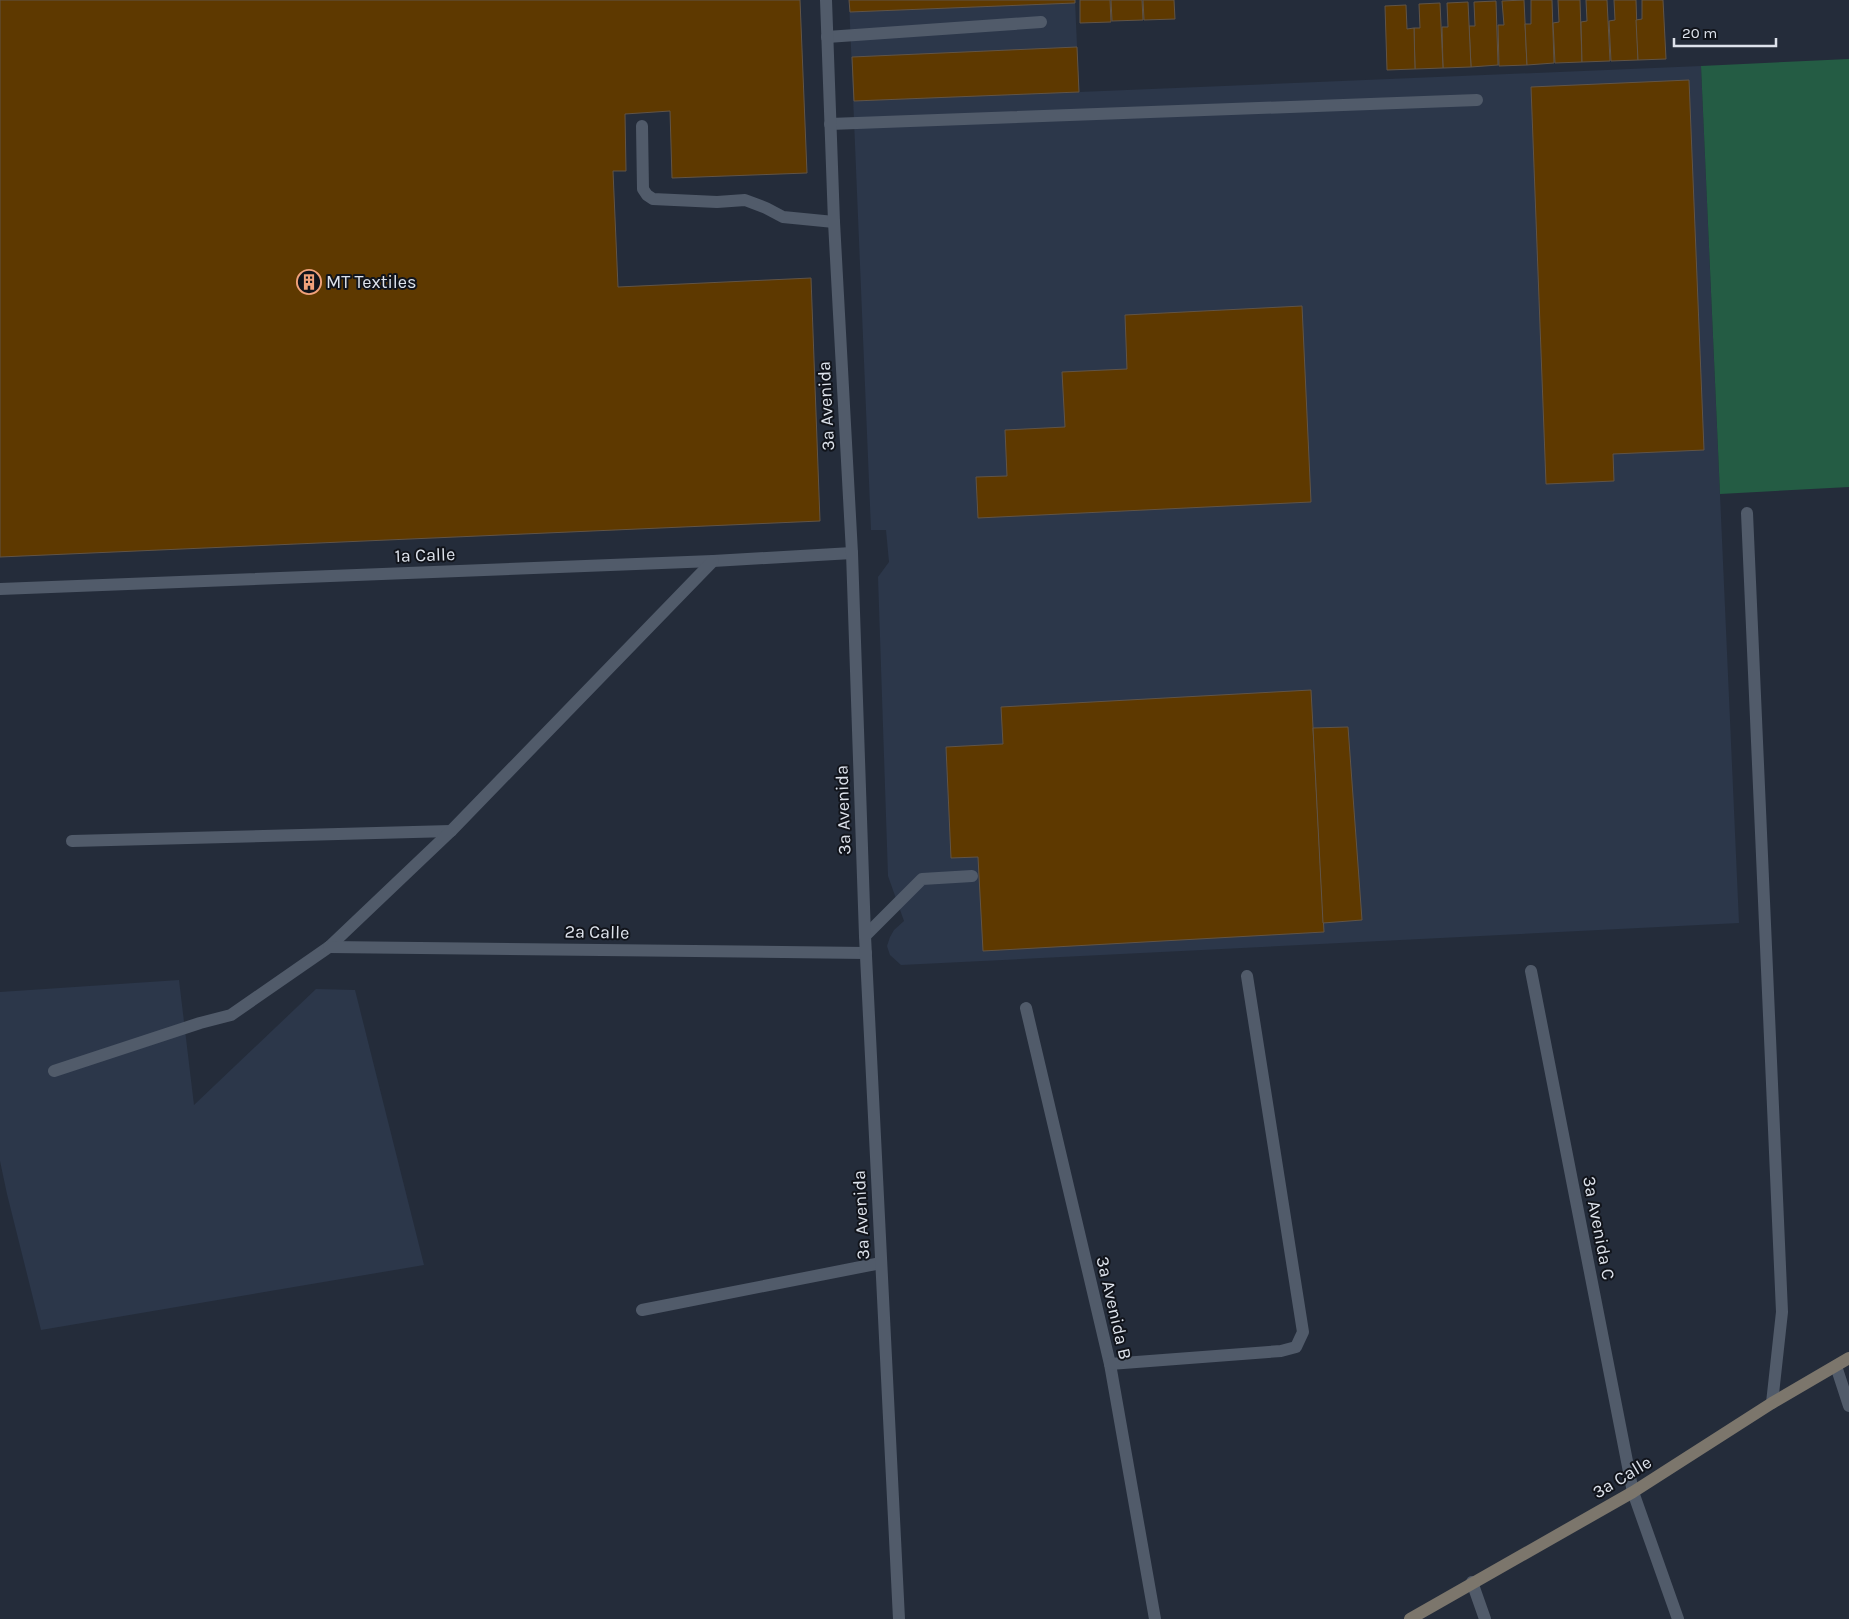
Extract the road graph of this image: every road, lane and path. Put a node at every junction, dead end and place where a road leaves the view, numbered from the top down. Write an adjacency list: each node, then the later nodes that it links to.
1 (826, 0): 3 (street, 3a Avenida)
2 (1041, 22): 3 (street)
3 (827, 37): 5 (street, 3a Avenida)
4 (1477, 100): 5 (street)
5 (830, 124): 7 (street, 3a Avenida)
6 (642, 126): 7 (street)
7 (834, 222): 9 (street, 3a Avenida)
8 (1747, 513): 27 (street)
9 (852, 552): 10 (street, 1a Calle); 15 (street, 3a Avenida)
10 (713, 561): 11 (street, 1a Calle); 12 (street)
11 (0, 589)
12 (450, 831): 13 (street); 16 (street)
13 (72, 841)
14 (972, 876): 15 (street)
15 (865, 936): 17 (street, 3a Avenida)
16 (328, 947): 17 (street, 2a Calle); 21 (street)
17 (866, 953): 22 (street, 3a Avenida)
18 (1531, 972): 29 (street, 3a Avenida C)
19 (1247, 976): 25 (street)
20 (1026, 1008): 25 (street, 3a Avenida B)
21 (54, 1071)
22 (881, 1263): 23 (street); 31 (street, 3a Avenida)
23 (642, 1310)
24 (1849, 1358): 26 (main road, 3a Calle)
25 (1110, 1364): 32 (street, 3a Avenida B)
26 (1836, 1366): 27 (main road, 3a Calle); 28 (street)
27 (1772, 1403): 29 (main road, 3a Calle)
28 (1849, 1406)
29 (1633, 1492): 30 (main road, 3a Calle); 35 (street, 3a Avenida C)
30 (1472, 1582): 33 (main road, 3a Calle); 34 (street)
31 (899, 1619)
32 (1155, 1619)
33 (1410, 1619)
34 (1485, 1619)
35 (1678, 1619)

